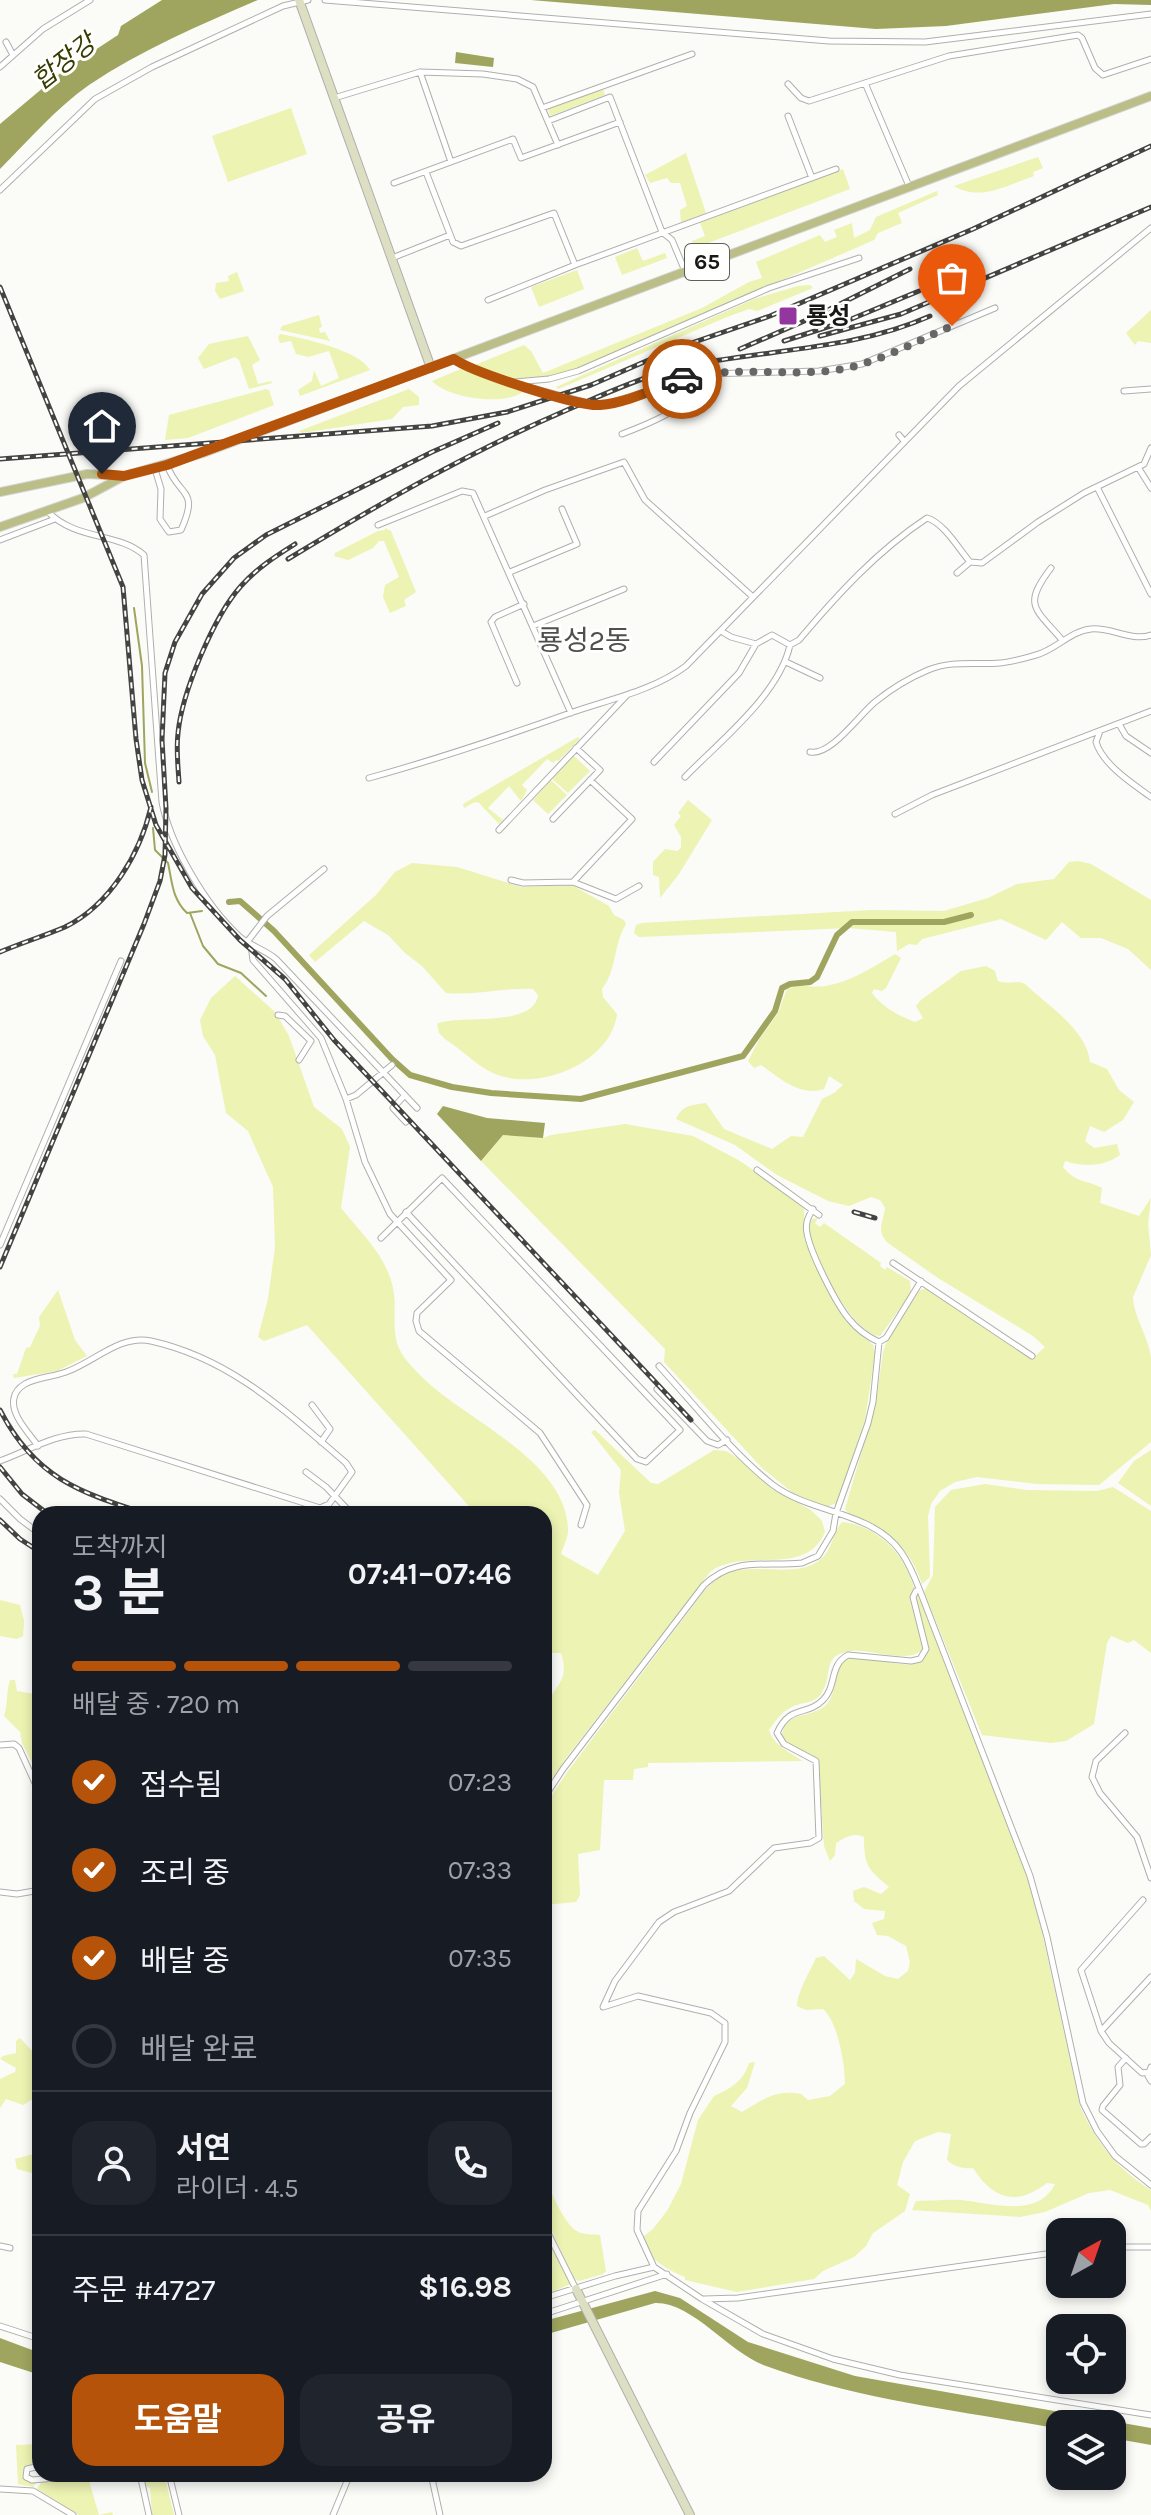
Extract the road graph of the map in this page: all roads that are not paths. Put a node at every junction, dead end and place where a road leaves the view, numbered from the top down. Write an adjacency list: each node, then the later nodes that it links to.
1 (90, 0): 8 (street)
2 (299, 0): 3 (street); 17 (street); 29 (street)
3 (308, 0)
4 (325, 0): 5 (street)
5 (1151, 14)
6 (6, 42): 8 (street)
7 (692, 54): 14 (street)
8 (13, 55): 10 (street)
9 (1151, 59): 12 (street)
10 (0, 67)
11 (420, 72): 17 (street); 18 (street); 23 (street)
12 (865, 83): 13 (street); 28 (street)
13 (788, 84)
14 (606, 85): 16 (street); 18 (street)
15 (1151, 96): 28 (main road, 65)
16 (610, 97): 20 (street); 21 (street)
17 (334, 98): 33 (street)
18 (542, 108): 20 (street)
19 (788, 116): 26 (street)
20 (548, 121): 22 (street)
21 (620, 122): 22 (street); 31 (street)
22 (558, 145): 23 (street)
23 (451, 162): 25 (street)
24 (836, 169): 26 (street)
25 (426, 172): 27 (street); 32 (street)
26 (812, 178): 31 (street)
27 (394, 183)
28 (909, 186): 36 (main road, 65)
29 (0, 190)
30 (1151, 228): 47 (street)
31 (662, 232): 35 (street); 36 (street)
32 (450, 235): 33 (street); 35 (street)
33 (391, 258): 40 (street)
34 (859, 258): 42 (street)
35 (575, 265): 37 (street)
36 (685, 271): 39 (main road, 65)
37 (488, 300)
38 (995, 308): 41 (street)
39 (454, 359): 40 (main road, 65); 42 (street)
40 (431, 368): 50 (main road, 65)
41 (708, 374): 42 (street); 45 (street)
42 (514, 382)
43 (1151, 389): 44 (street)
44 (1124, 391)
45 (622, 434)
46 (899, 435): 47 (street)
47 (904, 441): 70 (street)
48 (1151, 448): 49 (street)
49 (1149, 462): 51 (street)
50 (167, 465): 52 (main road, 65); 52 (street)
51 (1138, 467): 54 (street); 55 (street)
52 (155, 469): 53 (main road, 65)
53 (124, 476): 56 (main road, 65); 58 (main road, 65)
54 (1097, 487): 64 (street); 69 (street)
55 (1151, 488)
56 (0, 492)
57 (562, 509): 66 (street)
58 (47, 511): 60 (street); 62 (main road, 65)
59 (485, 516): 61 (street); 66 (street); 70 (street)
60 (55, 519): 63 (street); 101 (street)
61 (378, 525)
62 (0, 527)
63 (0, 540)
64 (970, 562): 67 (street); 77 (street)
65 (1051, 568): 75 (street)
66 (510, 572): 71 (street)
67 (957, 573)
68 (624, 589): 72 (street)
69 (1151, 594)
70 (753, 597): 73 (street)
71 (524, 604): 72 (street); 80 (street)
72 (533, 626): 83 (street)
73 (721, 631): 76 (street); 81 (street)
74 (1151, 635): 75 (street)
75 (1063, 641): 87 (street)
76 (756, 644): 77 (street); 89 (street)
77 (790, 645): 78 (street)
78 (786, 662): 79 (street); 90 (street)
79 (820, 678)
80 (517, 683)
81 (628, 694): 83 (street); 86 (street)
82 (1151, 711): 84 (street)
83 (571, 713): 91 (street)
84 (1119, 724): 85 (street); 88 (street)
85 (1101, 731): 93 (street); 94 (street)
86 (576, 748): 92 (street); 96 (street)
87 (810, 752)
88 (1151, 753)
89 (654, 762)
90 (685, 777)
91 (369, 778)
92 (590, 780): 95 (street); 99 (street)
93 (1151, 797)
94 (895, 814)
95 (553, 819)
96 (499, 830)
97 (324, 869): 101 (street)
98 (511, 880): 99 (street)
99 (573, 882): 100 (street)
100 (639, 886)
101 (249, 944): 104 (street); 108 (street)
102 (121, 961): 120 (street)
103 (278, 1015): 105 (street)
104 (320, 1036): 105 (street); 110 (street)
105 (311, 1041): 106 (street)
106 (299, 1060)
107 (392, 1065): 108 (street)
108 (383, 1072): 109 (street); 110 (street)
109 (405, 1095): 111 (street); 112 (street)
110 (346, 1099): 117 (street)
111 (417, 1108)
112 (406, 1122)
113 (757, 1170): 114 (street)
114 (813, 1209): 116 (street); 126 (street)
115 (406, 1212): 117 (street); 119 (street); 123 (street)
116 (819, 1215)
117 (396, 1222): 118 (street); 121 (street)
118 (381, 1238)
119 (434, 1242): 121 (street); 123 (street)
120 (0, 1245)
121 (424, 1252): 124 (street)
122 (893, 1263): 125 (street)
123 (461, 1271): 124 (street)
124 (451, 1280): 142 (street)
125 (921, 1281): 126 (street); 127 (street)
126 (879, 1342): 141 (street)
127 (1032, 1356)
128 (659, 1366): 131 (street)
129 (657, 1389): 131 (street)
130 (312, 1405): 132 (street)
131 (727, 1440): 141 (street)
132 (321, 1442): 133 (street); 136 (street)
133 (38, 1446): 134 (street); 138 (street)
134 (0, 1461)
135 (306, 1472): 136 (street)
136 (334, 1496): 139 (street); 140 (street)
137 (0, 1499): 143 (street)
138 (314, 1506)
139 (327, 1506)
140 (344, 1506)
141 (836, 1513): 148 (street); 159 (street)
142 (581, 1525)
143 (32, 1528)
144 (916, 1591): 166 (street)
145 (1125, 1733): 149 (street)
146 (0, 1745): 147 (street)
147 (32, 1776)
148 (552, 1786)
149 (1151, 1878)
150 (32, 1891): 151 (street)
151 (0, 1892)
152 (1143, 1900): 154 (street)
153 (1151, 1977): 154 (street)
154 (1101, 2031): 155 (street)
155 (1126, 2058): 156 (street); 158 (street)
156 (1150, 2070): 157 (street)
157 (1151, 2081)
158 (1151, 2137)
159 (1151, 2185)
160 (552, 2241): 168 (street)
161 (0, 2246): 164 (street)
162 (1126, 2247): 163 (street)
163 (1151, 2247)
164 (10, 2248)
165 (1046, 2254): 170 (street)
166 (654, 2267): 167 (street); 168 (street)
167 (667, 2274): 170 (street); 171 (street)
168 (576, 2289): 169 (street); 171 (street)
169 (552, 2296)
170 (702, 2299): 175 (street)
171 (583, 2305): 172 (street); 190 (street)
172 (552, 2312)
173 (0, 2326): 174 (street)
174 (32, 2336)
175 (1151, 2415)
176 (32, 2467): 177 (street)
177 (32, 2479)
178 (39, 2482): 184 (street)
179 (142, 2482): 186 (street)
180 (171, 2482): 187 (street)
181 (347, 2482): 188 (street)
182 (433, 2482): 189 (street)
183 (0, 2489): 184 (street)
184 (33, 2491): 185 (street)
185 (73, 2515)
186 (149, 2515)
187 (179, 2515)
188 (333, 2515)
189 (440, 2515)
190 (690, 2515)

